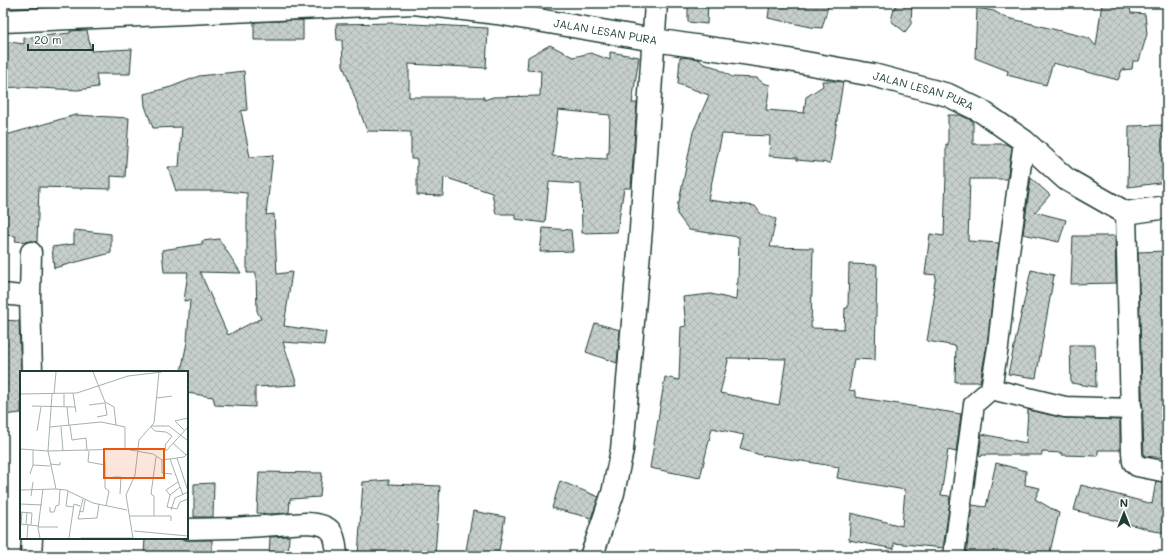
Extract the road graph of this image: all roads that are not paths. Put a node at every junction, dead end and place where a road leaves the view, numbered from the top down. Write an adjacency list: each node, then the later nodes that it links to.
1 (414, 3): 3 (street, JALAN LESAN PURA); 5 (street, JALAN LESAN PURA)
2 (656, 3): 5 (street)
3 (323, 5): 4 (street, JALAN LESAN PURA)
4 (3, 21)
5 (654, 40): 6 (street, JALAN LESAN PURA); 20 (street)
6 (1024, 141): 8 (street, JALAN LESAN PURA); 13 (street)
7 (1167, 207): 8 (street)
8 (1126, 213): 14 (street)
9 (31, 252): 11 (street)
10 (3, 294): 11 (street)
11 (30, 297): 12 (street)
12 (32, 371)
13 (991, 390): 14 (street); 21 (street)
14 (1132, 409): 15 (street)
15 (1167, 472)
16 (188, 529): 19 (street)
17 (32, 539): 18 (street)
18 (31, 556)
19 (337, 556)
20 (591, 556)
21 (954, 556)

